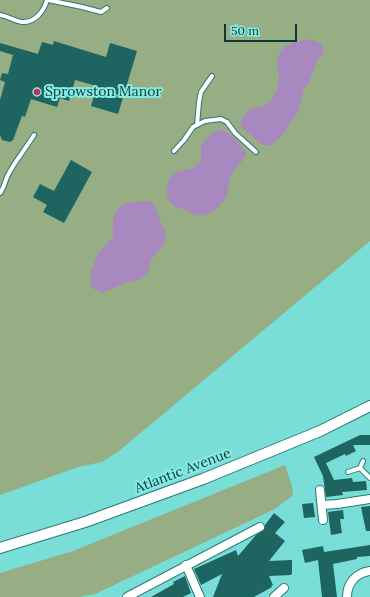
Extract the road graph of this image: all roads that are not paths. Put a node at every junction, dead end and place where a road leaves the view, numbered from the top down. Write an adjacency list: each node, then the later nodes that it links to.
1 (47, 0): 2 (lane); 3 (lane)
2 (107, 8)
3 (0, 15)
4 (212, 76): 5 (lane)
5 (197, 125): 7 (lane); 8 (lane)
6 (34, 135): 9 (lane)
7 (174, 151)
8 (256, 152)
9 (0, 193)
10 (370, 406): 20 (street, Atlantic Avenue)
11 (363, 461): 12 (lane)
12 (360, 468): 13 (lane); 14 (lane)
13 (348, 472)
14 (370, 478)
15 (320, 490): 17 (street)
16 (370, 498): 17 (street)
17 (322, 505): 18 (street)
18 (323, 520)
19 (260, 527): 21 (street)
20 (0, 548)
21 (186, 565): 24 (street); 25 (street)
22 (370, 571): 27 (street)
23 (284, 588): 26 (street)
24 (127, 597)
25 (200, 597)
26 (274, 597)
27 (347, 597)

